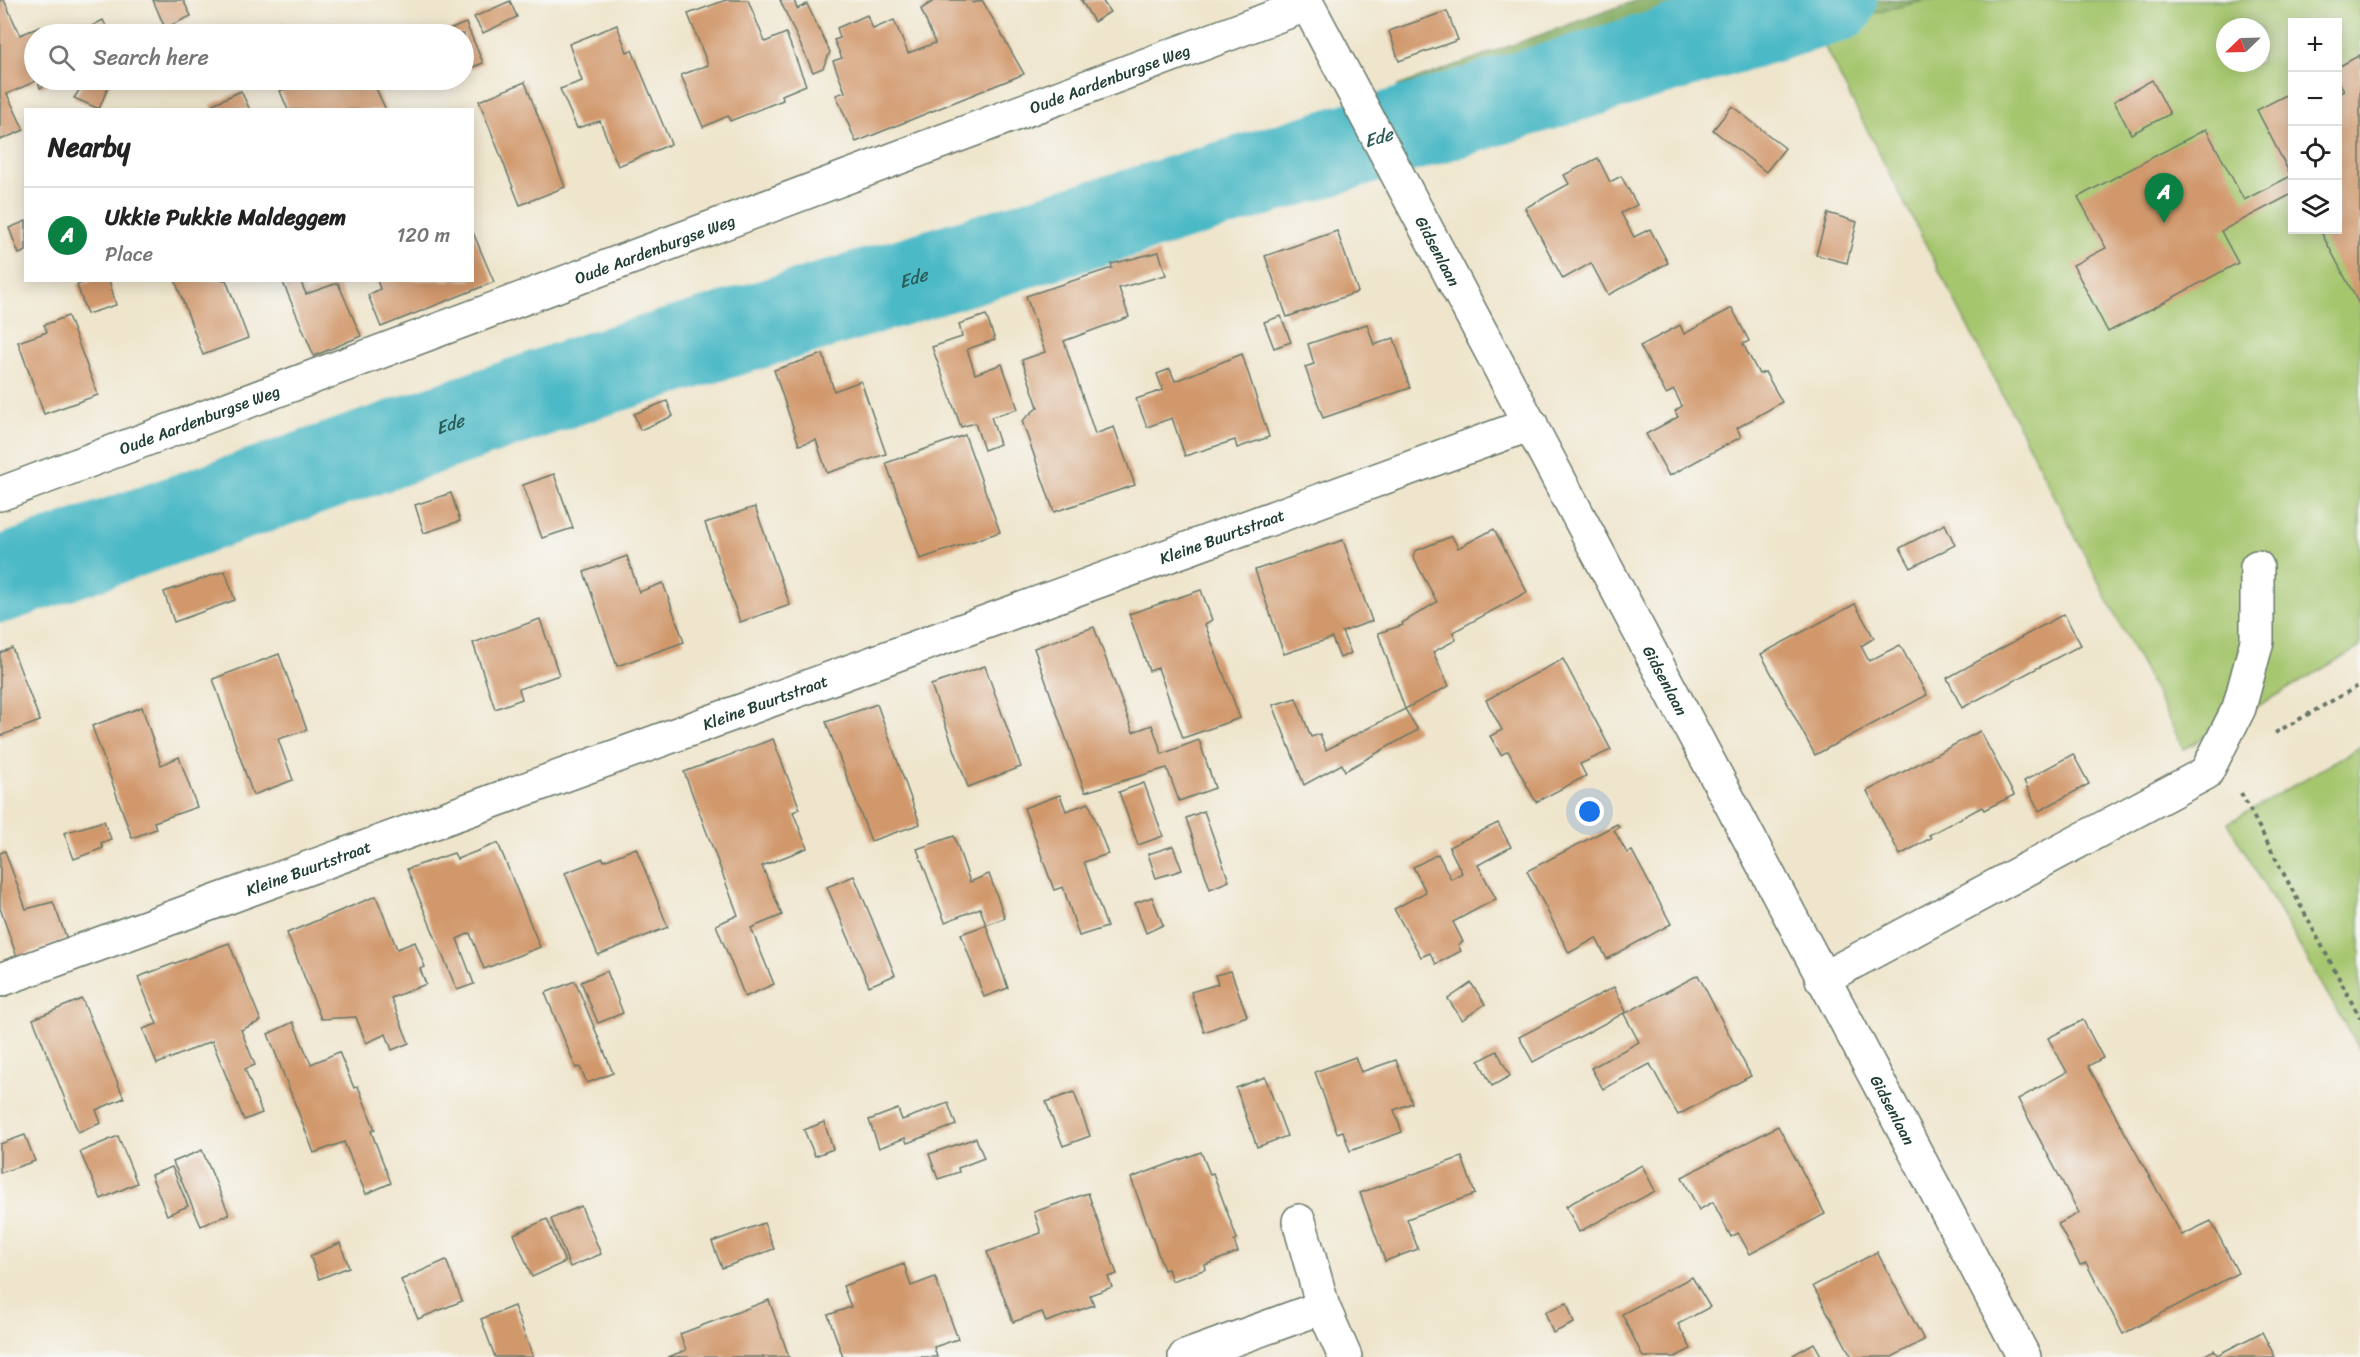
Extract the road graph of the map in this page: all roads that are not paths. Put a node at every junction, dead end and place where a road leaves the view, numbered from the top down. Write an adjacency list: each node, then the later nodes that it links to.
1 (1305, 2): 2 (street, Gidsenlaan); 3 (street, Oude Aardenburgse Weg)
2 (1531, 424): 5 (street, Gidsenlaan); 6 (street, Kleine Buurtstraat)
3 (0, 494)
4 (2257, 567): 5 (street)
5 (1822, 979): 11 (street, Gidsenlaan)
6 (0, 980)
7 (1299, 1221): 8 (street)
8 (1323, 1307): 9 (street); 10 (street)
9 (1185, 1357)
10 (1344, 1357)
11 (2024, 1357)

